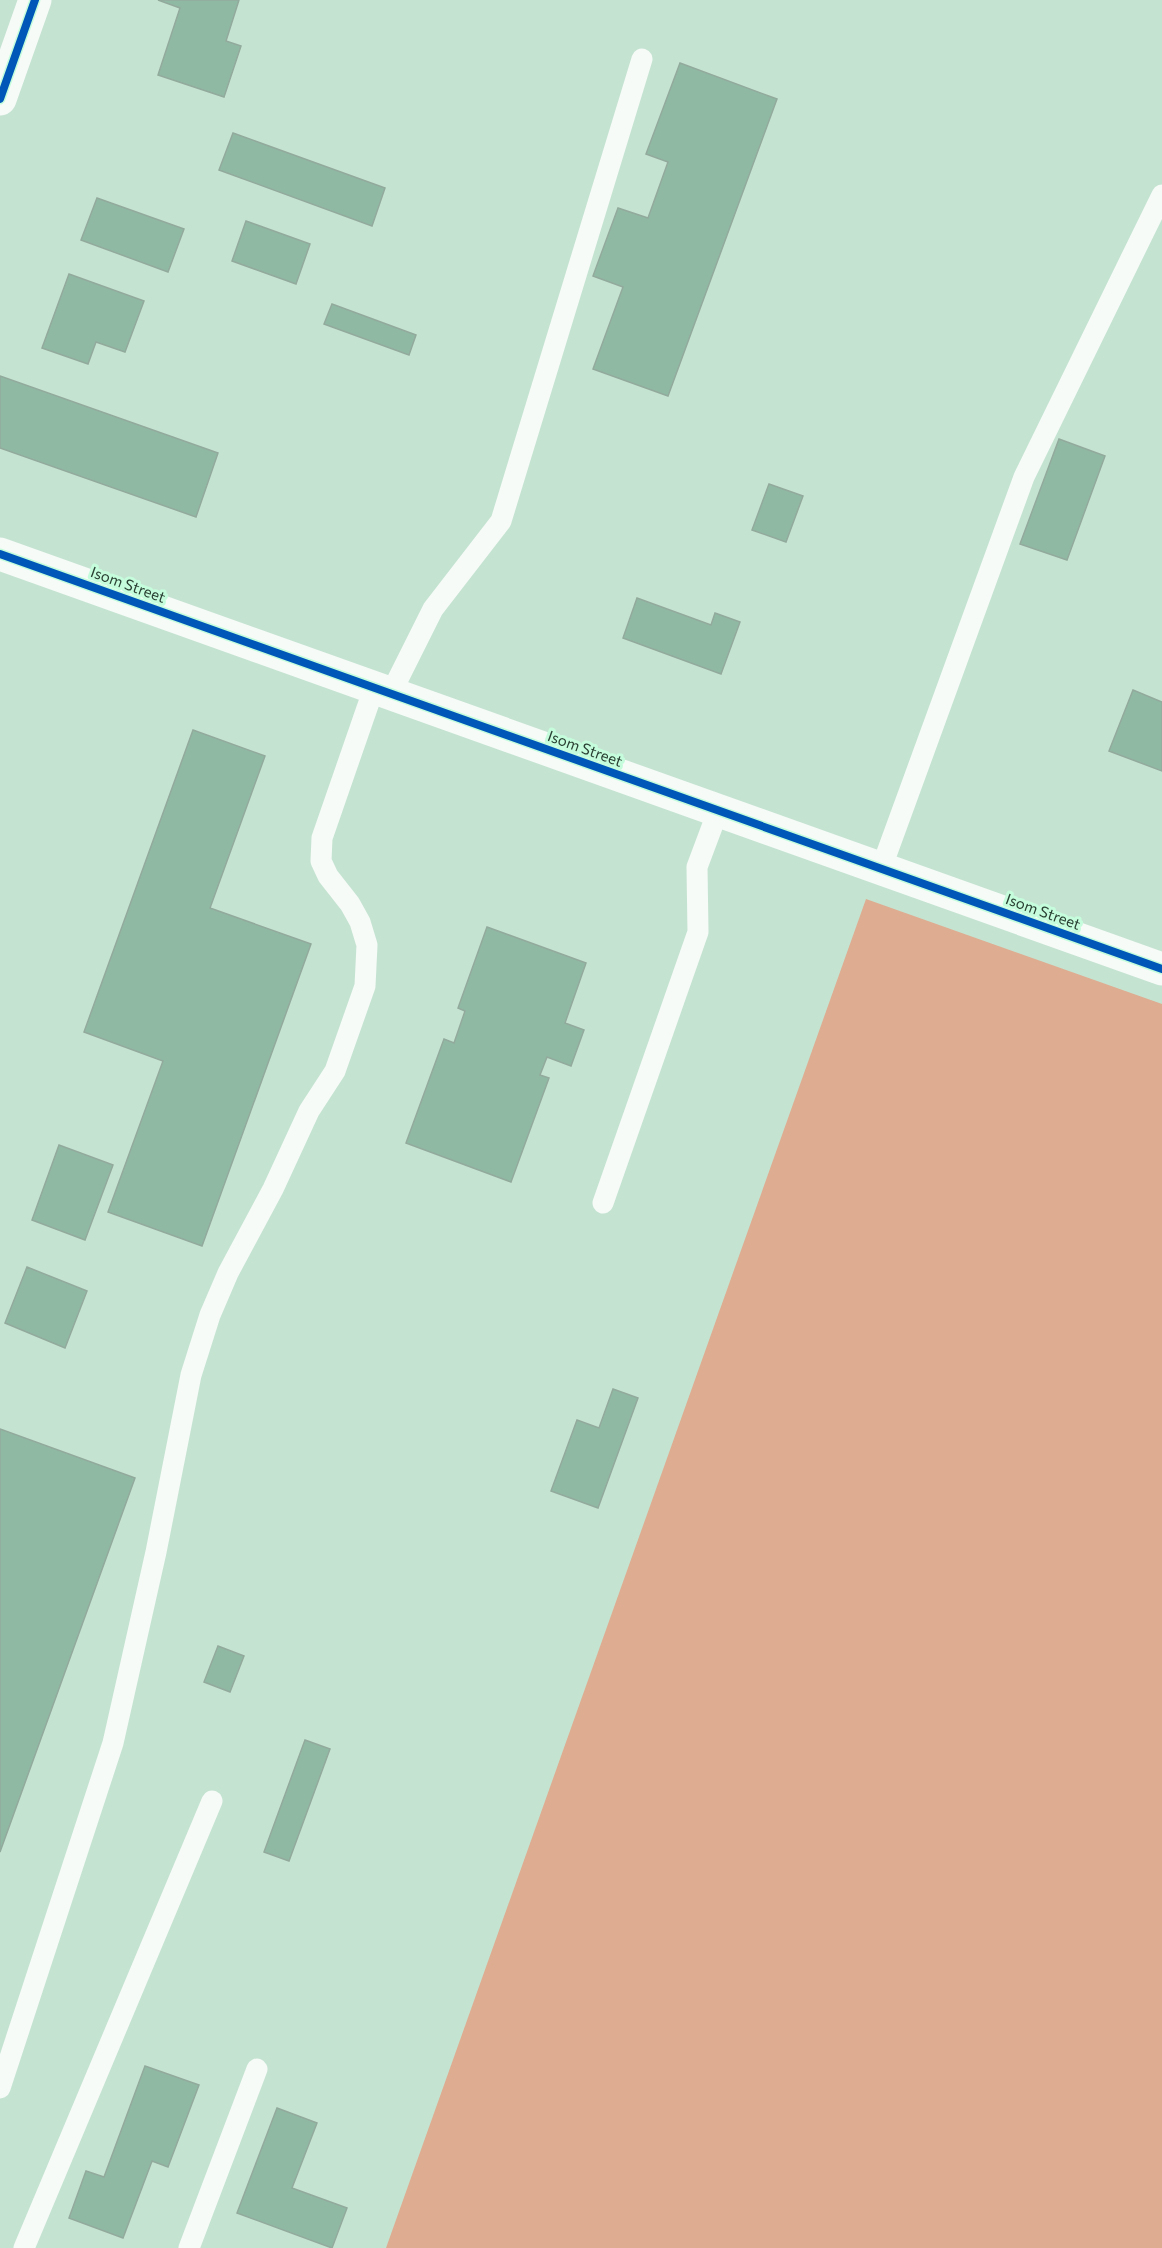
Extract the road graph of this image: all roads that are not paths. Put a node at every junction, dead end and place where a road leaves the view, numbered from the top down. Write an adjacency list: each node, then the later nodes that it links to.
1 (35, 0): 3 (street)
2 (642, 59): 6 (lane)
3 (0, 99)
4 (1162, 195): 8 (lane)
5 (0, 554): 6 (street, Isom Street)
6 (382, 690): 7 (street, Isom Street); 13 (lane)
7 (718, 811): 8 (street, Isom Street); 10 (lane)
8 (881, 869): 9 (street, Isom Street)
9 (1162, 969)
10 (603, 1203)
11 (212, 1801): 14 (lane)
12 (256, 2069): 15 (lane)
13 (0, 2088)
14 (24, 2248)
15 (189, 2248)

